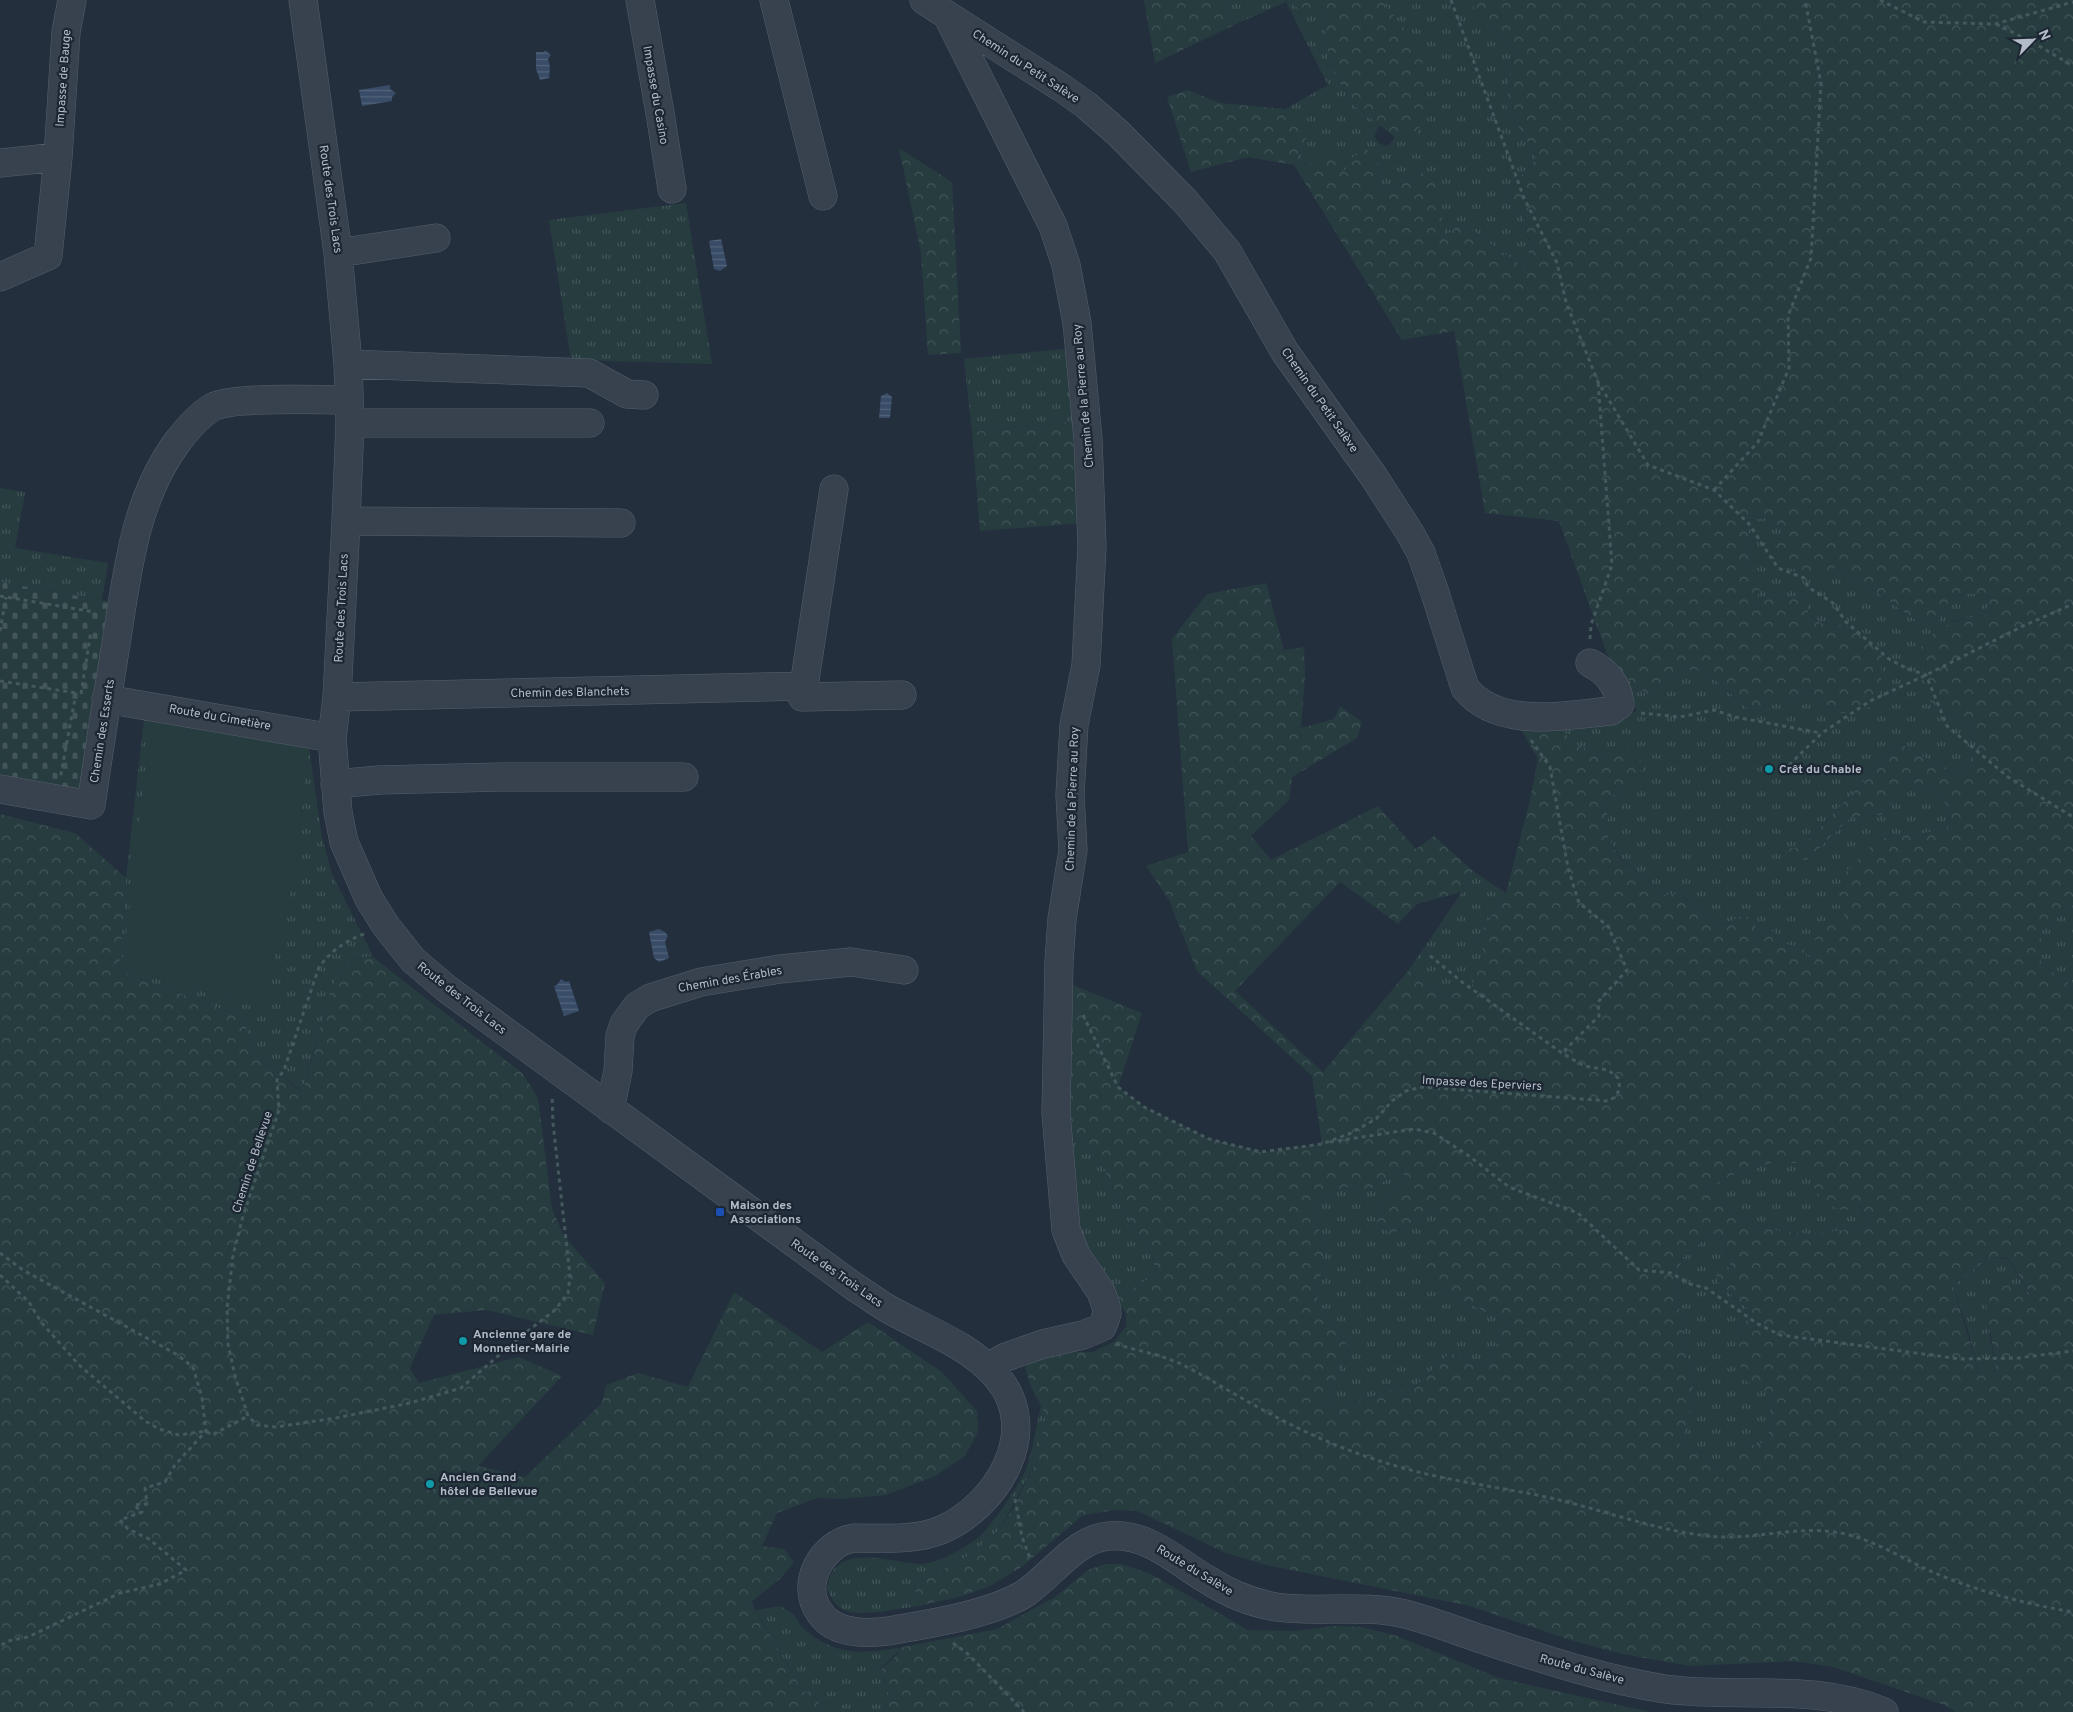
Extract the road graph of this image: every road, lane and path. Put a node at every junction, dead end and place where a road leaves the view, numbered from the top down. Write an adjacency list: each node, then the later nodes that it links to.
1 (72, 0): 13 (street, Impasse de Bauge)
2 (303, 0): 18 (street, Route des Trois Lacs)
3 (640, 0): 15 (street, Impasse du Casino)
4 (774, 0): 16 (street)
5 (924, 0): 10 (street)
6 (1451, 0): 21 (path)
7 (1805, 0): 26 (path)
8 (1880, 0): 11 (path)
9 (2073, 2): 11 (path)
10 (947, 15): 44 (street, Chemin du Petit Salève); 63 (street, Chemin de la Pierre au Roy)
11 (1995, 24): 12 (path)
12 (2073, 66)
13 (58, 157): 14 (street); 19 (street, Impasse de Bauge)
14 (0, 163)
15 (672, 189)
16 (823, 196)
17 (436, 238): 18 (street)
18 (338, 253): 20 (street, Route des Trois Lacs)
19 (0, 277)
20 (348, 364): 22 (street); 23 (street, Route des Trois Lacs)
21 (1598, 382): 26 (path); 35 (path)
22 (644, 395)
23 (349, 411): 24 (street); 27 (street, Route des Trois Lacs); 42 (street, Chemin des Esserts)
24 (590, 423)
25 (834, 489): 38 (street)
26 (1714, 490): 36 (path)
27 (346, 521): 28 (street); 41 (street, Route des Trois Lacs)
28 (621, 523)
29 (0, 596): 30 (path)
30 (6, 597): 32 (path); 34 (path)
31 (2073, 604): 36 (path)
32 (93, 621)
33 (91, 630): 39 (path)
34 (0, 631)
35 (1590, 663): 43 (street)
36 (1926, 675): 45 (path); 52 (path)
37 (0, 681): 39 (path)
38 (804, 686): 40 (street); 41 (street, Chemin des Blanchets)
39 (76, 693): 48 (path)
40 (902, 695)
41 (337, 697): 46 (street, Route des Trois Lacs)
42 (106, 699): 46 (street, Route du Cimetière); 51 (street, Chemin des Esserts)
43 (1620, 704): 44 (street, Chemin du Petit Salève); 45 (path)
44 (1512, 714): 57 (path)
45 (1822, 733): 47 (path)
46 (332, 738): 50 (street, Route des Trois Lacs)
47 (1789, 765)
48 (53, 772)
49 (684, 777): 50 (street)
50 (335, 784): 53 (street, Route des Trois Lacs)
51 (0, 789)
52 (2073, 817)
53 (386, 926): 58 (street, Route des Trois Lacs); 66 (path, Chemin de Bellevue)
54 (1428, 954): 57 (path, Impasse des Eperviers)
55 (904, 970): 59 (street, Chemin des Érables)
56 (1080, 1009): 60 (path, Impasse des Eperviers)
57 (1562, 1053): 60 (path, Impasse des Eperviers)
58 (552, 1067): 59 (street, Route des Trois Lacs); 66 (path)
59 (610, 1109): 65 (street, Route des Trois Lacs)
60 (1322, 1144): 64 (path)
61 (0, 1253): 67 (path)
62 (0, 1275): 67 (path)
63 (1083, 1335): 65 (street, Chemin de la Pierre au Roy); 70 (path)
64 (2073, 1351)
65 (988, 1367): 68 (street, Route du Salève)
66 (248, 1416): 67 (path)
67 (206, 1431): 72 (path)
68 (1005, 1468): 69 (path); 71 (street, Route du Salève)
69 (1048, 1574): 71 (street, Route du Salève); 74 (street, Route du Salève)
70 (2073, 1612)
71 (932, 1623): 73 (path)
72 (0, 1646)
73 (1024, 1712)
74 (1884, 1712)

